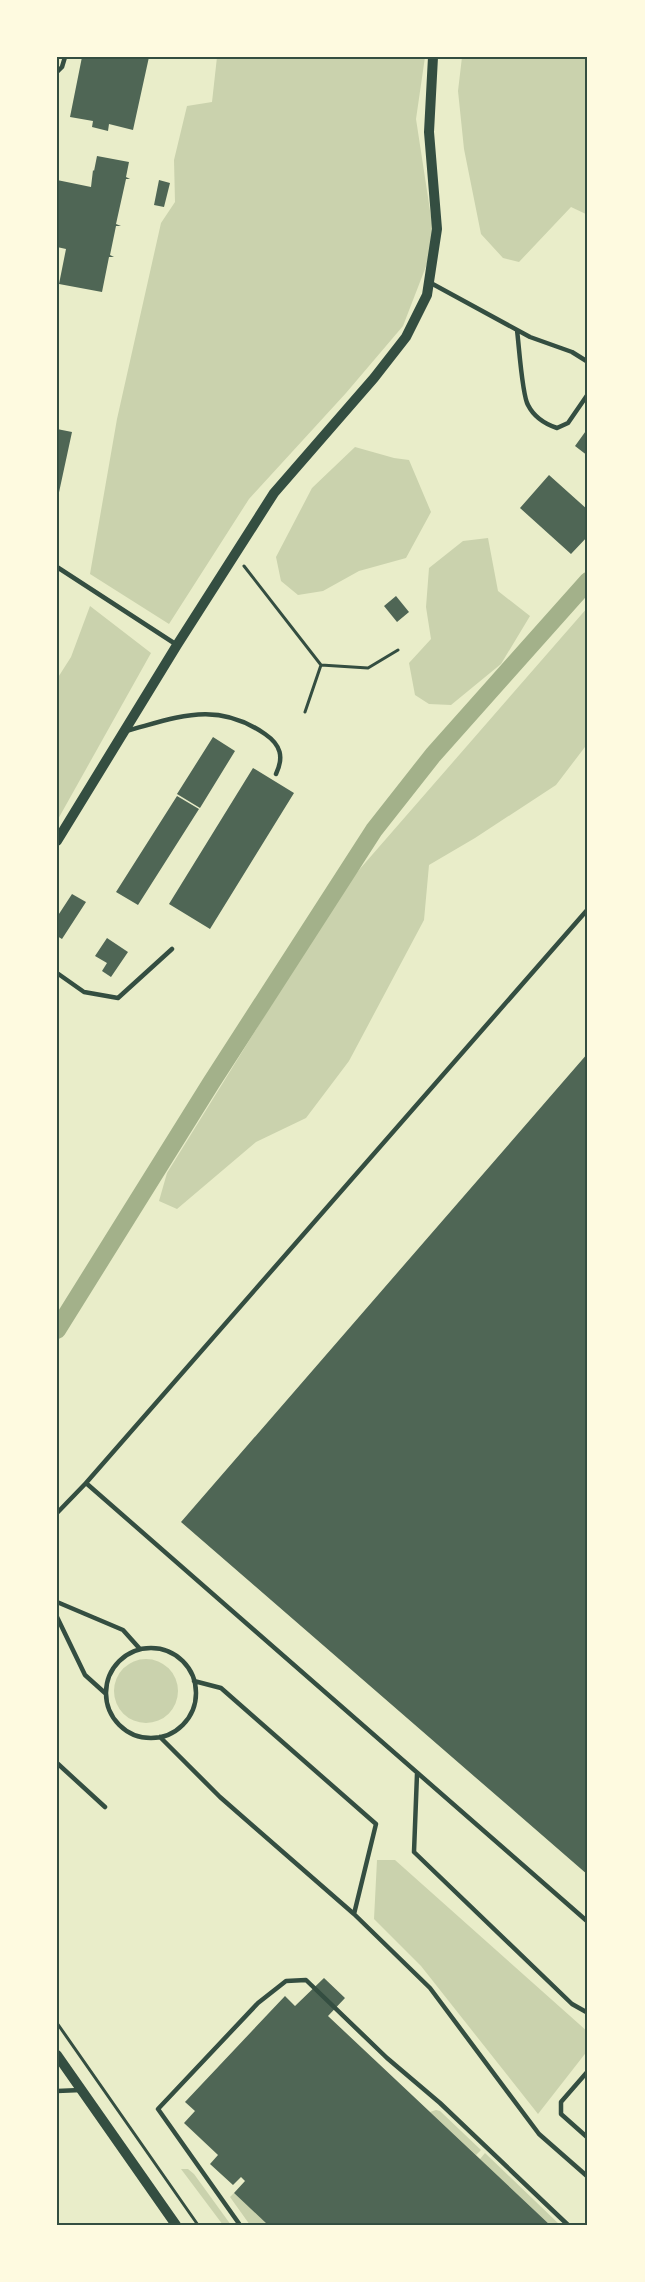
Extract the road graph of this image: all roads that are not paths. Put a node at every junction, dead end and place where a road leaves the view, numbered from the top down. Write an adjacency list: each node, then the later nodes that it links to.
1 (65, 57): 3 (lane)
2 (433, 57): 4 (street)
3 (57, 72)
4 (429, 282): 5 (lane); 9 (street)
5 (517, 330): 6 (lane); 7 (lane)
6 (588, 362)
7 (588, 394)
8 (57, 567): 9 (lane)
9 (177, 645): 10 (street)
10 (123, 732): 11 (lane); 12 (street)
11 (276, 774)
12 (57, 840)
13 (588, 909): 16 (lane)
14 (172, 949): 15 (lane)
15 (57, 973)
16 (86, 1483): 17 (lane); 25 (lane)
17 (57, 1513)
18 (57, 1602): 20 (lane)
19 (57, 1617): 22 (lane)
20 (140, 1649): 21 (lane); 22 (lane)
21 (194, 1681): 23 (lane); 27 (lane)
22 (105, 1693): 23 (lane)
23 (160, 1737): 27 (lane)
24 (57, 1763): 26 (lane)
25 (417, 1774): 28 (lane); 29 (lane)
26 (105, 1807)
27 (354, 1914): 35 (lane)
28 (588, 1922)
29 (588, 2013)
30 (57, 2055): 32 (street)
31 (588, 2071): 34 (lane)
32 (82, 2090): 33 (lane); 36 (street)
33 (57, 2091)
34 (588, 2138)
35 (588, 2177)
36 (176, 2225)
37 (240, 2225): 38 (lane)
38 (568, 2225)

